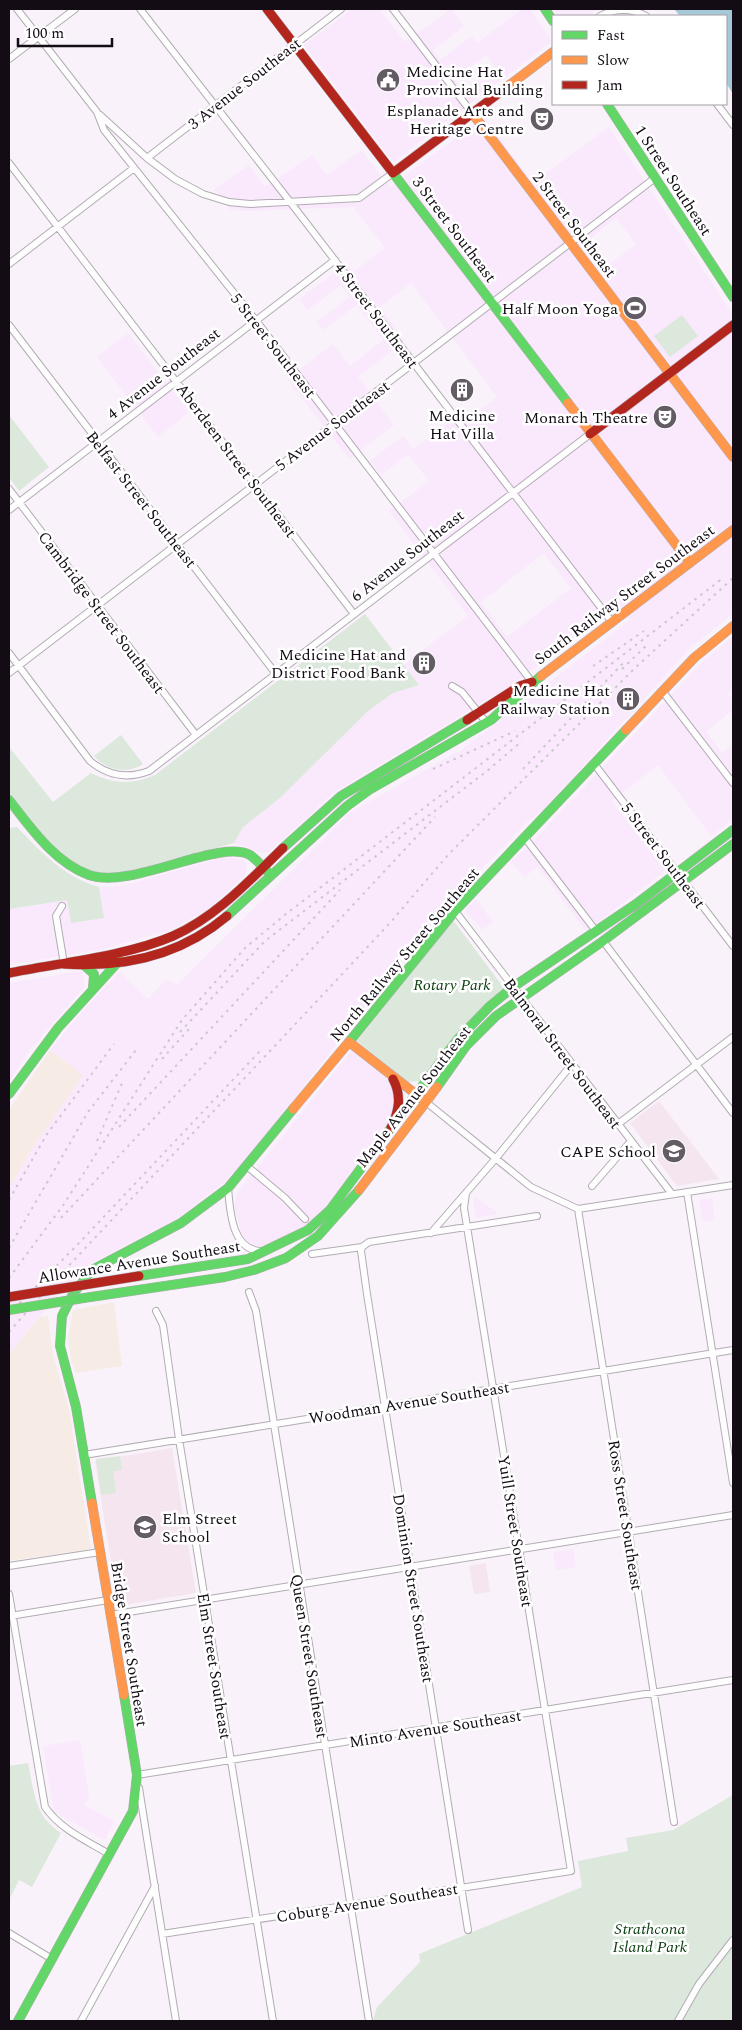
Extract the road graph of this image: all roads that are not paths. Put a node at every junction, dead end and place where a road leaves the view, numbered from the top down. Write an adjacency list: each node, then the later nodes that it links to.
1 (17, 9): 11 (street, 5 Street Southeast)
2 (75, 9): 11 (street)
3 (140, 9): 17 (street, 4 Street Southeast)
4 (267, 9): 12 (main road, 3 Street Southeast)
5 (341, 9): 12 (street, 3 Avenue Southeast)
6 (393, 9): 19 (street, 2 Street Southeast)
7 (545, 9): 10 (main road)
8 (603, 15): 9 (street)
9 (644, 15)
10 (552, 20)
11 (38, 36): 14 (street); 18 (street, 5 Street Southeast)
12 (294, 44): 17 (street, 3 Avenue Southeast); 24 (main road, 3 Street Southeast)
13 (552, 53): 19 (main road)
14 (9, 59)
15 (608, 105): 25 (main road, 1 Street Southeast)
16 (718, 105): 20 (street)
17 (214, 106): 21 (street, 3 Avenue Southeast); 26 (street, 4 Street Southeast)
18 (97, 112): 21 (street); 23 (street, 5 Street Southeast)
19 (472, 113): 24 (main road); 28 (main road, 2 Street Southeast)
20 (733, 125)
21 (147, 158): 26 (street)
22 (9, 162): 27 (street, Aberdeen Street Southeast)
23 (134, 168): 27 (street); 33 (street, 5 Street Southeast)
24 (393, 173): 26 (street); 32 (main road, 3 Street Southeast)
25 (655, 178): 28 (street, 5 Avenue Southeast); 31 (main road, 1 Street Southeast)
26 (291, 202): 29 (street, 4 Street Southeast)
27 (58, 226): 30 (street); 38 (street, Aberdeen Street Southeast)
28 (571, 242): 32 (street, 5 Avenue Southeast); 37 (main road, 2 Street Southeast)
29 (335, 260): 33 (street, 4 Avenue Southeast); 36 (street, 4 Street Southeast)
30 (9, 264)
31 (733, 297)
32 (492, 303): 36 (street, 5 Avenue Southeast); 40 (main road, 3 Street Southeast)
33 (256, 321): 38 (street, 4 Avenue Southeast); 39 (street, 5 Street Southeast)
34 (733, 324): 37 (main road, 6 Avenue Southeast)
35 (9, 325): 41 (street, Belfast Street Southeast)
36 (414, 363): 39 (street, 5 Avenue Southeast); 45 (street, 4 Street Southeast)
37 (670, 374): 40 (main road, 6 Avenue Southeast); 42 (main road, 2 Street Southeast)
38 (177, 381): 41 (street, 4 Avenue Southeast); 43 (street, Aberdeen Street Southeast)
39 (334, 423): 43 (street, 5 Avenue Southeast); 50 (street, 5 Street Southeast)
40 (590, 434): 45 (street, 6 Avenue Southeast); 51 (main road, 3 Street Southeast)
41 (98, 442): 46 (street, 4 Avenue Southeast); 49 (street, Belfast Street Southeast)
42 (733, 457)
43 (256, 484): 49 (street, 5 Avenue Southeast); 53 (street, Aberdeen Street Southeast)
44 (9, 489): 46 (street, Cambridge Street Southeast)
45 (513, 492): 50 (street, 6 Avenue Southeast); 54 (street, 4 Street Southeast)
46 (19, 502): 47 (street, 4 Avenue Southeast); 52 (street, Cambridge Street Southeast)
47 (9, 510)
48 (733, 530): 51 (main road, South Railway Street Southeast)
49 (177, 544): 52 (street, 5 Avenue Southeast); 59 (street, Belfast Street Southeast)
50 (433, 552): 53 (street, 6 Avenue Southeast); 60 (street, 5 Street Southeast)
51 (690, 563): 54 (main road, South Railway Street Southeast)
52 (97, 606): 57 (street, 5 Avenue Southeast); 65 (street, Cambridge Street Southeast)
53 (354, 614): 59 (street, 6 Avenue Southeast)
54 (612, 622): 60 (main road, South Railway Street Southeast)
55 (733, 626): 62 (main road, North Railway Street Southeast)
56 (9, 653): 57 (street)
57 (19, 666): 58 (street, 5 Avenue Southeast); 65 (street, 6 Avenue Southeast)
58 (9, 673)
59 (276, 674): 65 (street, 6 Avenue Southeast)
60 (532, 682): 63 (main road, South Railway Street Southeast); 64 (main road, South Railway Street Southeast)
61 (452, 686): 63 (street)
62 (663, 692): 66 (main road, North Railway Street Southeast); 67 (street)
63 (479, 713): 64 (street); 72 (main road, South Railway Street Southeast)
64 (486, 722): 74 (main road, South Railway Street Southeast)
65 (196, 736)
66 (595, 765): 70 (main road, North Railway Street Southeast); 73 (street, 5 Street Southeast)
67 (733, 783)
68 (9, 800): 72 (main road)
69 (733, 830): 73 (main road, Maple Avenue Southeast)
70 (524, 838): 77 (main road, North Railway Street Southeast); 78 (street)
71 (733, 844): 75 (main road, Maple Avenue Southeast)
72 (264, 868): 74 (main road); 81 (main road, South Railway Street Southeast)
73 (678, 874): 75 (street, 5 Street Southeast); 78 (main road, Maple Avenue Southeast)
74 (271, 875): 82 (main road, South Railway Street Southeast)
75 (684, 881): 79 (main road, Maple Avenue Southeast); 80 (street, 5 Street Southeast)
76 (62, 906): 83 (street)
77 (455, 911): 86 (street, Balmoral Street Southeast); 90 (main road, North Railway Street Southeast)
78 (596, 931): 86 (main road, Maple Avenue Southeast)
79 (602, 941): 88 (main road, Maple Avenue Southeast); 92 (street)
80 (733, 946)
81 (127, 950): 82 (main road); 83 (main road, South Railway Street Southeast)
82 (118, 962): 84 (main road, South Railway Street Southeast); 87 (main road)
83 (64, 964): 84 (main road, South Railway Street Southeast); 85 (main road)
84 (85, 966): 87 (main road)
85 (9, 973)
86 (513, 987): 88 (street, Balmoral Street Southeast); 95 (main road, Maple Avenue Southeast)
87 (91, 991): 94 (main road)
88 (520, 997): 91 (street, Balmoral Street Southeast); 96 (main road, Maple Avenue Southeast)
89 (733, 1036): 92 (street)
90 (349, 1042): 93 (main road); 102 (main road, North Railway Street Southeast)
91 (572, 1064): 98 (street, Balmoral Street Southeast); 101 (street)
92 (696, 1065): 97 (street); 98 (street)
93 (390, 1074): 95 (main road); 99 (main road)
94 (9, 1094)
95 (416, 1094): 96 (main road); 99 (main road, Maple Avenue Southeast)
96 (426, 1102): 101 (street); 117 (main road, Maple Avenue Southeast)
97 (733, 1113)
98 (618, 1124): 100 (street, Balmoral Street Southeast)
99 (390, 1128): 115 (main road, Maple Avenue Southeast)
100 (631, 1141): 104 (street); 108 (street, Balmoral Street Southeast)
101 (496, 1158): 107 (street); 109 (street)
102 (248, 1168): 105 (main road, North Railway Street Southeast); 111 (street)
103 (733, 1185): 106 (street)
104 (592, 1186)
105 (228, 1188): 115 (street); 118 (main road, North Railway Street Southeast)
106 (687, 1192): 108 (street); 124 (street)
107 (466, 1193): 112 (street, Yuill Street Southeast); 113 (street)
108 (672, 1194): 109 (street)
109 (578, 1209): 125 (street, Ross Street Southeast)
110 (537, 1216): 112 (street)
111 (305, 1219)
112 (469, 1226): 113 (street); 126 (street, Yuill Street Southeast)
113 (431, 1232): 114 (street)
114 (362, 1246): 116 (street); 127 (street, Dominion Street Southeast)
115 (272, 1250): 120 (main road, Allowance Avenue Southeast, bridge)
116 (312, 1254)
117 (268, 1266): 121 (main road, Allowance Avenue Southeast, bridge)
118 (84, 1279): 130 (main road, Bridge Street Southeast)
119 (249, 1292): 128 (street, Queen Street Southeast)
120 (9, 1297)
121 (9, 1310)
122 (156, 1311): 129 (street, Elm Street Southeast)
123 (733, 1350): 124 (street, Woodman Avenue Southeast)
124 (712, 1354): 125 (street, Woodman Avenue Southeast); 131 (street)
125 (604, 1371): 126 (street, Woodman Avenue Southeast); 133 (street, Ross Street Southeast)
126 (493, 1389): 127 (street, Woodman Avenue Southeast); 134 (street, Yuill Street Southeast)
127 (385, 1406): 128 (street, Woodman Avenue Southeast); 137 (street, Dominion Street Southeast)
128 (274, 1424): 129 (street, Woodman Avenue Southeast); 138 (street, Queen Street Southeast)
129 (179, 1440): 130 (street, Woodman Avenue Southeast); 141 (street, Elm Street Southeast)
130 (84, 1455): 135 (main road, Bridge Street Southeast)
131 (733, 1483)
132 (733, 1515): 133 (street)
133 (629, 1532): 134 (street); 145 (street, Ross Street Southeast)
134 (519, 1549): 137 (street); 146 (street, Yuill Street Southeast)
135 (100, 1552): 136 (street); 140 (main road, Bridge Street Southeast)
136 (9, 1566)
137 (410, 1567): 138 (street); 147 (street, Dominion Street Southeast)
138 (299, 1584): 141 (street); 148 (street, Queen Street Southeast)
139 (9, 1594): 143 (street)
140 (108, 1600): 142 (main road, Bridge Street Southeast); 143 (street)
141 (204, 1600): 142 (street); 149 (street, Elm Street Southeast)
142 (110, 1614): 150 (main road, Bridge Street Southeast)
143 (11, 1616): 152 (street)
144 (733, 1680): 145 (street, Minto Avenue Southeast)
145 (654, 1692): 146 (street, Minto Avenue Southeast); 151 (street, Ross Street Southeast)
146 (545, 1710): 147 (street, Minto Avenue Southeast); 153 (street, Yuill Street Southeast)
147 (436, 1728): 148 (street, Minto Avenue Southeast); 155 (street, Dominion Street Southeast)
148 (325, 1745): 149 (street, Minto Avenue Southeast); 156 (street, Queen Street Southeast)
149 (231, 1760): 150 (street, Minto Avenue Southeast); 157 (street, Elm Street Southeast)
150 (137, 1776): 152 (main road); 154 (street, Bridge Street Southeast)
151 (674, 1822)
152 (109, 1854): 162 (main road)
153 (571, 1870): 155 (street, Coburg Avenue Southeast)
154 (154, 1886): 160 (street, Bridge Street Southeast); 164 (street)
155 (461, 1888): 156 (street, Coburg Avenue Southeast); 158 (street, Dominion Street Southeast)
156 (350, 1905): 157 (street, Coburg Avenue Southeast); 167 (street, Queen Street Southeast)
157 (256, 1919): 160 (street, Coburg Avenue Southeast); 166 (street, Elm Street Southeast)
158 (468, 1930)
159 (9, 1933): 162 (street)
160 (162, 1934): 165 (street, Bridge Street Southeast)
161 (733, 1940): 168 (street)
162 (52, 1959): 163 (main road)
163 (18, 2021)
164 (81, 2021)
165 (176, 2021)
166 (273, 2021)
167 (369, 2021)
168 (678, 2021)

